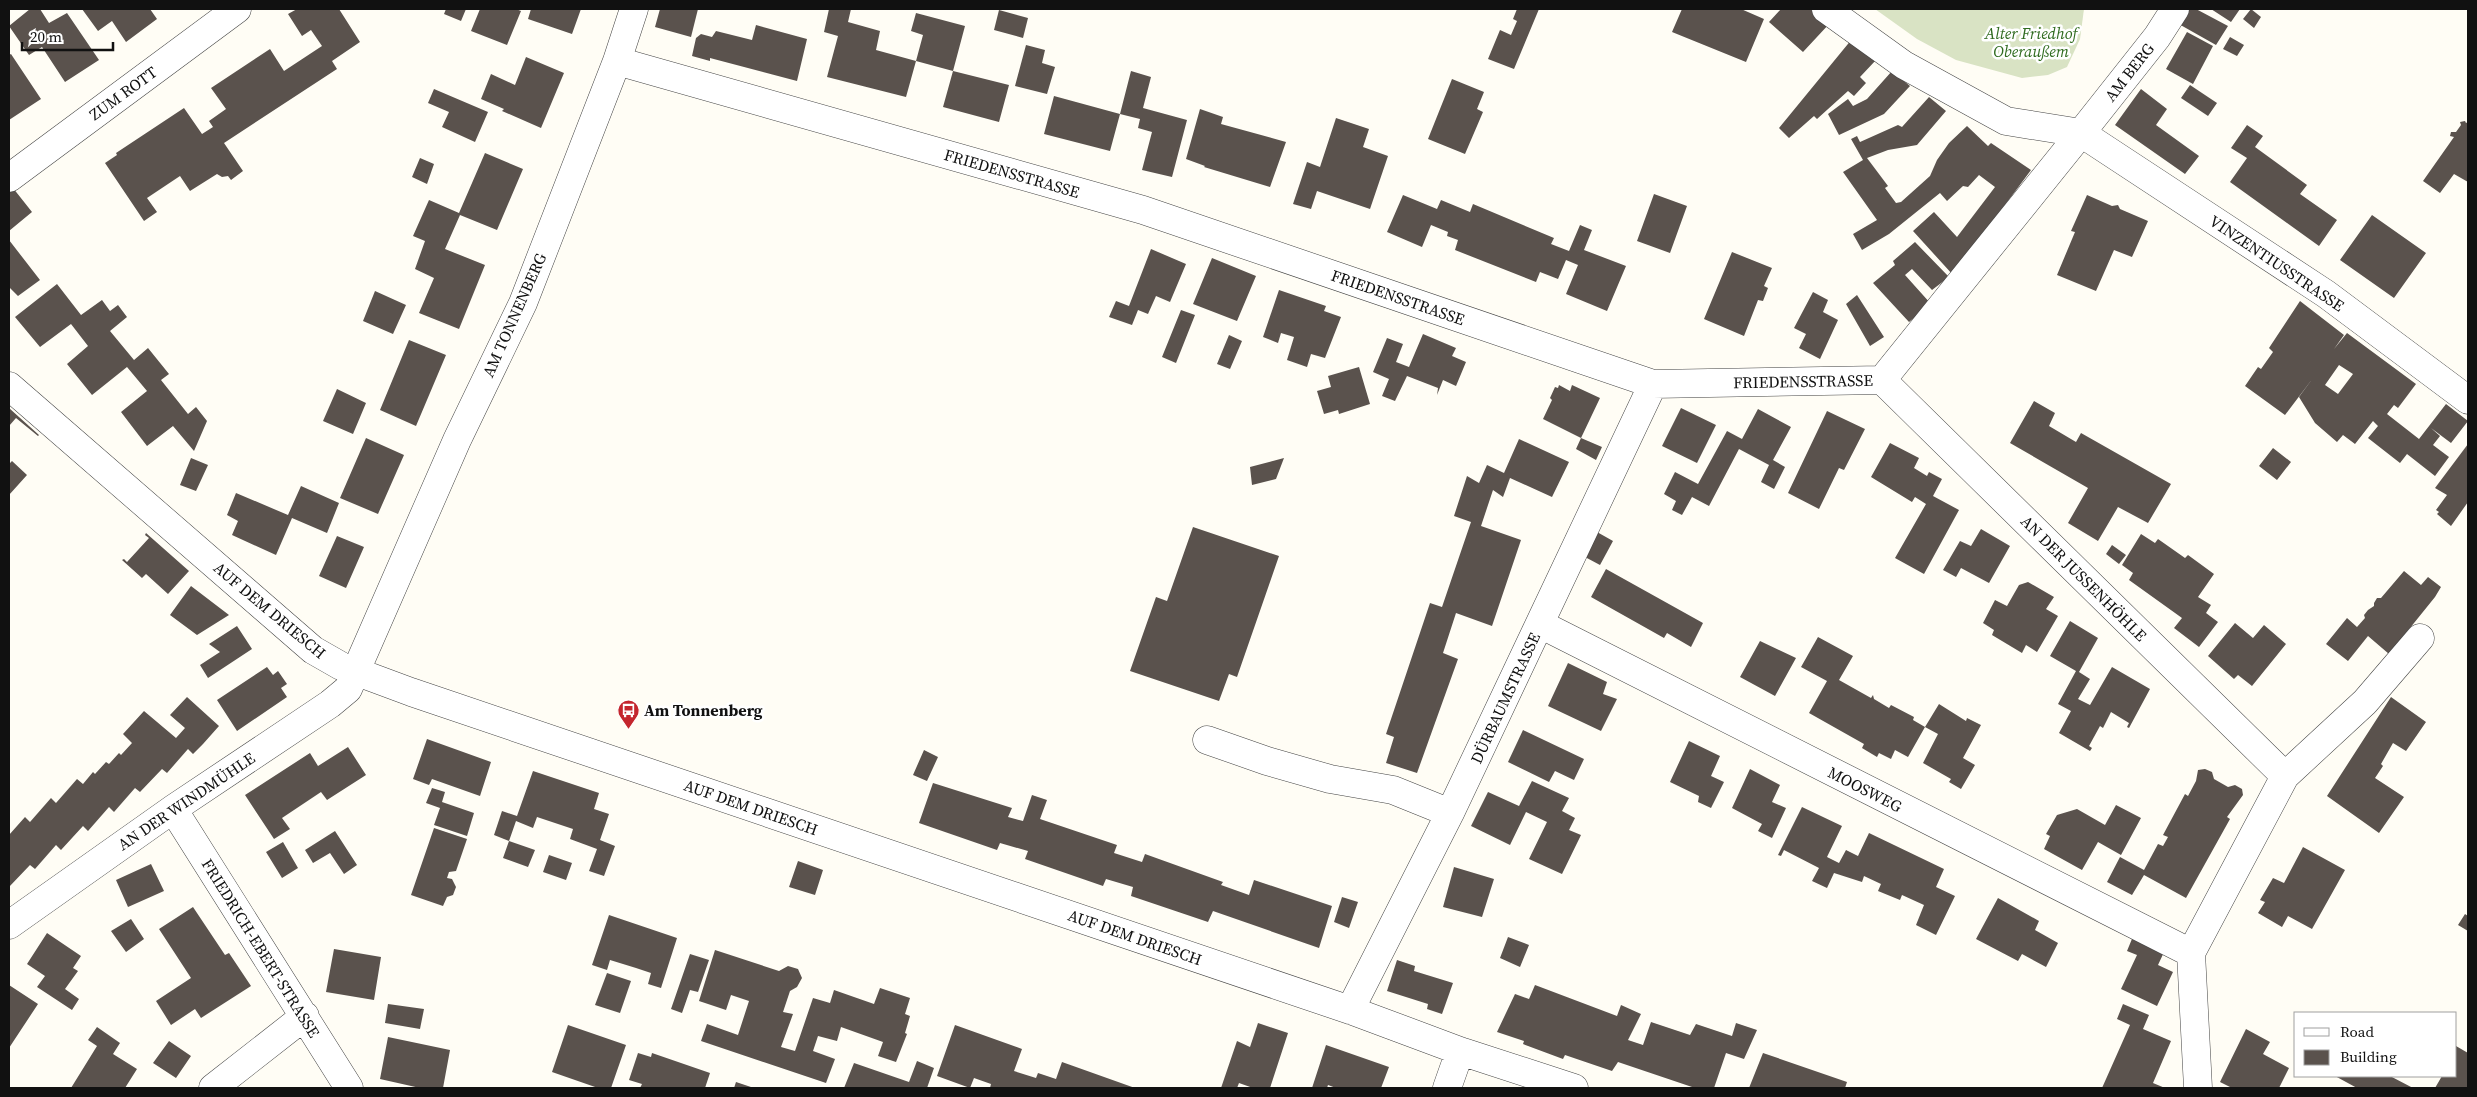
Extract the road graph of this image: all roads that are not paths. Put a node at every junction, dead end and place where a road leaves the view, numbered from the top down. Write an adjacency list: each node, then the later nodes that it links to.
1 (237, 9): 7 (street, ZUM ROTT)
2 (634, 9): 5 (street, AM TONNENBERG)
3 (1826, 9): 6 (street)
4 (2175, 9): 6 (street, AM BERG)
5 (617, 61): 9 (street, FRIEDENSSTRASSE); 14 (street, AM TONNENBERG)
6 (2081, 133): 8 (street, FRIEDENSSTRASSE); 11 (street, VINZENTIUSSTRASSE)
7 (9, 178)
8 (1882, 380): 9 (street, FRIEDENSSTRASSE); 16 (street, AN DER JUSSENHÖHLE)
9 (1653, 384): 12 (street, DÜRBAUMSTRASSE)
10 (9, 386): 14 (street, AUF DEM DRIESCH)
11 (2468, 400)
12 (1540, 624): 18 (street, DÜRBAUMSTRASSE); 20 (street, MOOSWEG)
13 (2420, 638): 16 (street)
14 (356, 671): 17 (street, AN DER WINDMÜHLE); 21 (street, AUF DEM DRIESCH)
15 (1207, 740): 18 (street)
16 (2285, 776): 20 (street)
17 (173, 809): 19 (street, AN DER WINDMÜHLE); 22 (street, FRIEDRICH-EBERT-STRASSE)
18 (1450, 813): 21 (street, DÜRBAUMSTRASSE)
19 (9, 925)
20 (2191, 953): 28 (street)
21 (1350, 1010): 23 (street, AUF DEM DRIESCH)
22 (304, 1016): 24 (street); 25 (street, FRIEDRICH-EBERT-STRASSE)
23 (1460, 1051): 26 (street); 27 (street, AUF DEM DRIESCH)
24 (213, 1088)
25 (349, 1088)
26 (1447, 1088)
27 (1574, 1088)
28 (2198, 1088)

